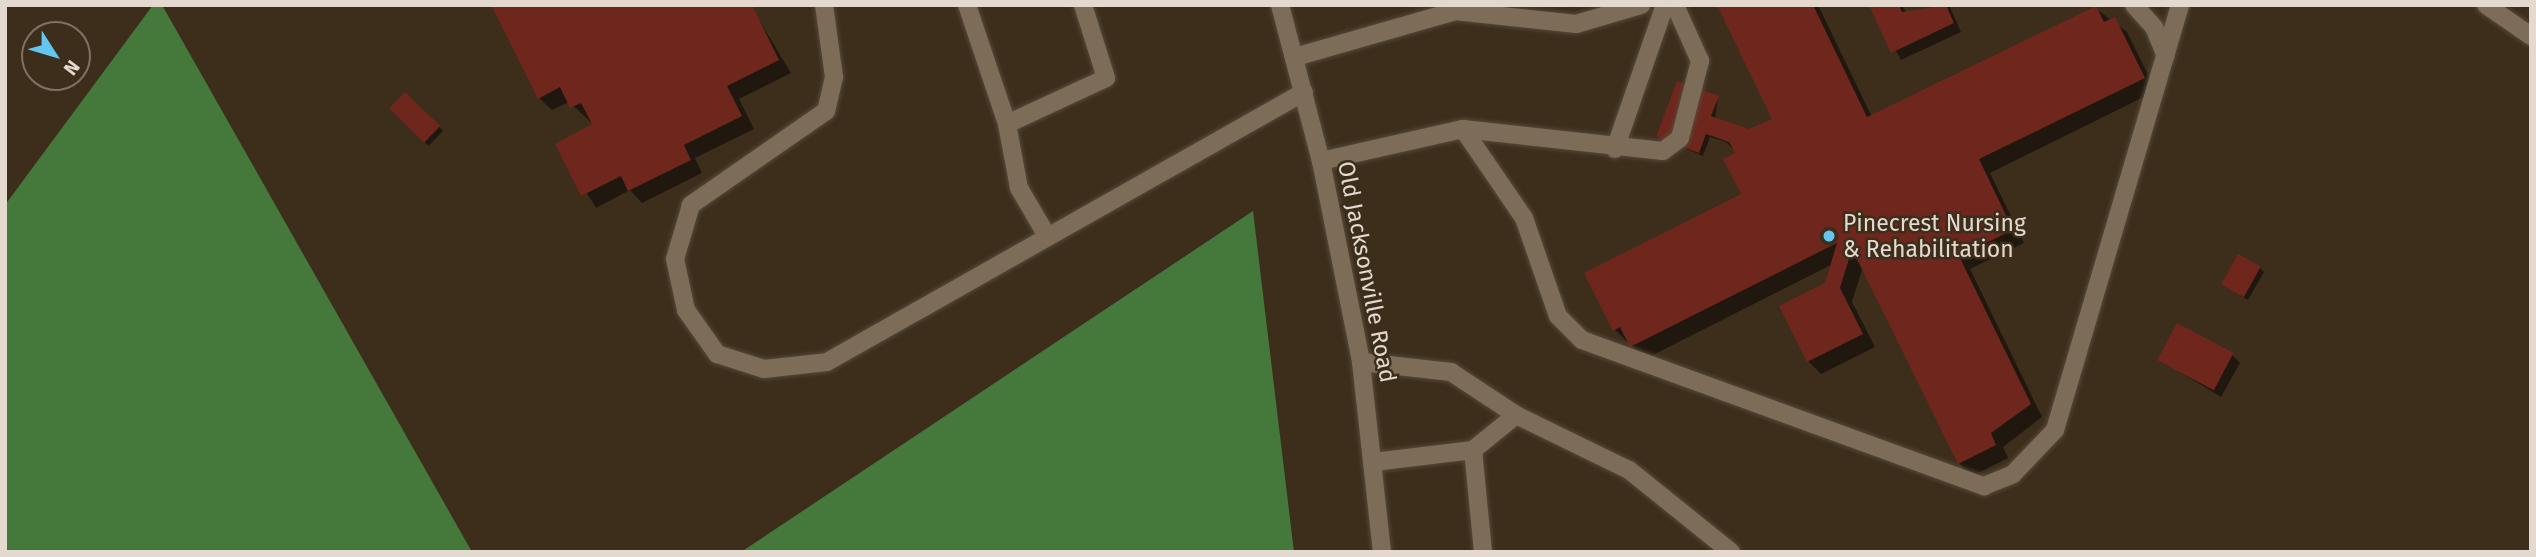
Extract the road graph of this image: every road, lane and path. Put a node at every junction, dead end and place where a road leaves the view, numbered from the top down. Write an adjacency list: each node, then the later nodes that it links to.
1 (824, 5): 20 (main road)
2 (967, 5): 16 (main road)
3 (1083, 5): 16 (main road)
4 (1280, 5): 14 (main road, Old Jacksonville Road)
5 (1641, 5): 11 (main road)
6 (1665, 5): 18 (main road)
7 (1675, 5): 18 (main road)
8 (2134, 5): 13 (main road)
9 (2180, 5): 13 (main road)
10 (2486, 5): 12 (main road)
11 (1456, 8): 14 (main road)
12 (2531, 36)
13 (2166, 56): 17 (main road)
14 (1295, 57): 15 (main road, Old Jacksonville Road)
15 (1304, 92): 19 (main road, Old Jacksonville Road); 20 (main road)
16 (1007, 124): 20 (main road)
17 (1463, 129): 18 (main road); 19 (main road)
18 (1615, 149)
19 (1321, 161): 21 (main road, Old Jacksonville Road)
20 (1047, 236)
21 (1361, 362): 22 (main road); 24 (main road, Old Jacksonville Road)
22 (1516, 415): 23 (main road); 27 (main road)
23 (1473, 450): 24 (main road); 26 (main road)
24 (1374, 462): 25 (main road, Old Jacksonville Road)
25 (1382, 552)
26 (1483, 552)
27 (1731, 552)

